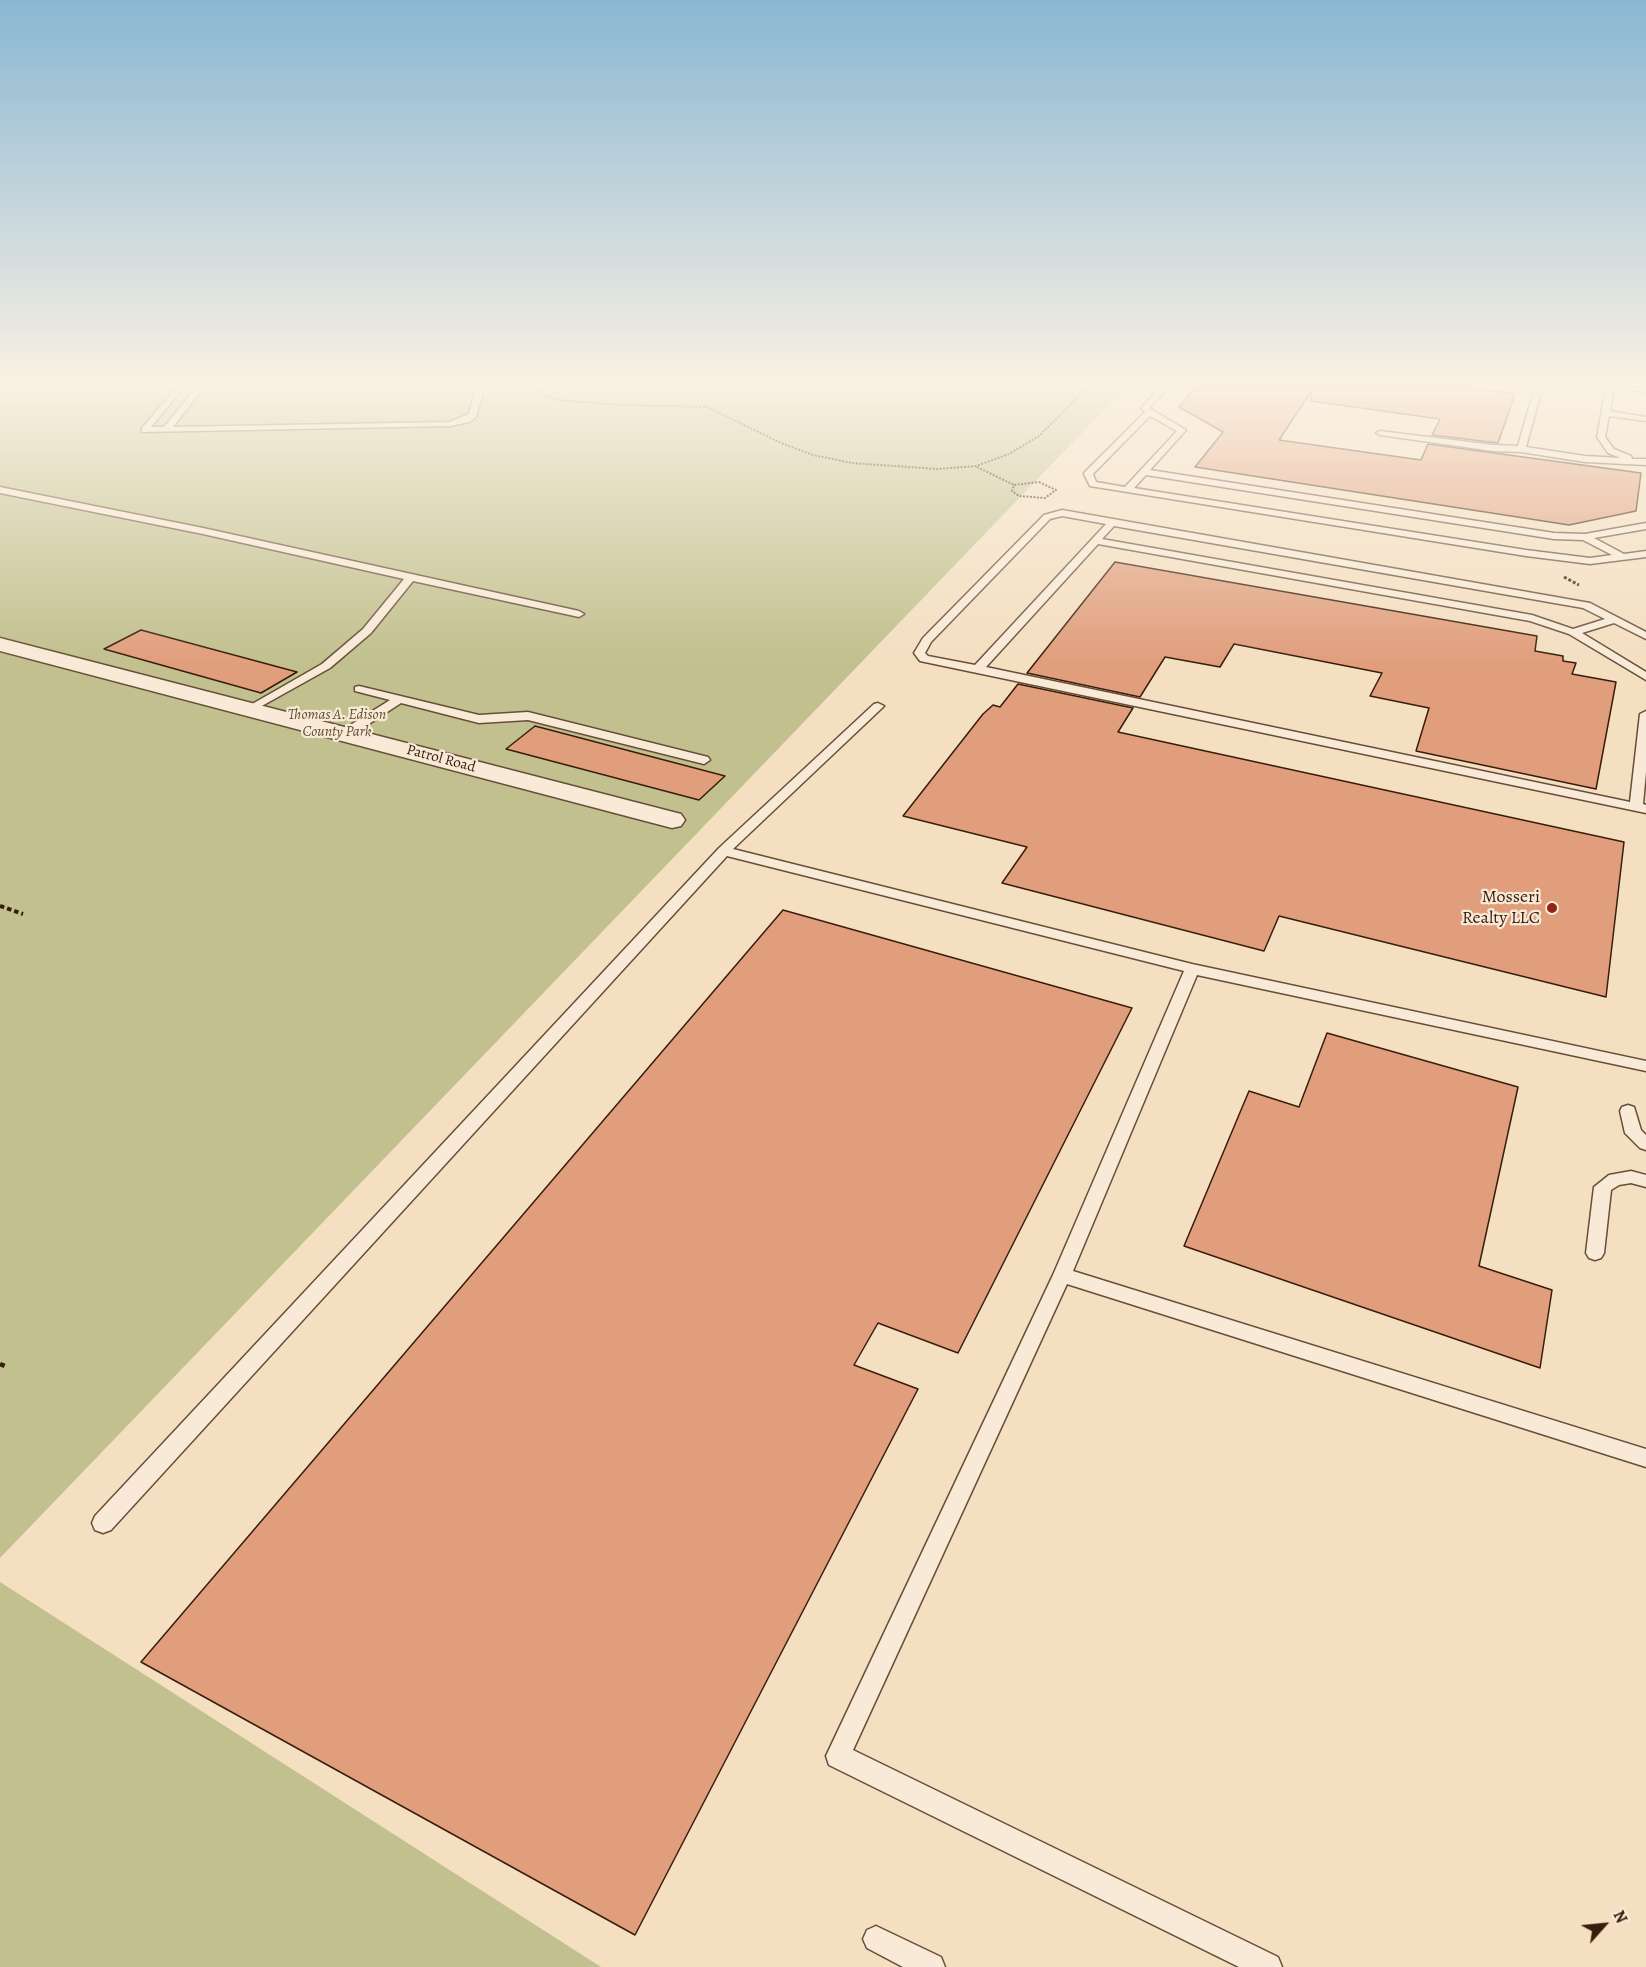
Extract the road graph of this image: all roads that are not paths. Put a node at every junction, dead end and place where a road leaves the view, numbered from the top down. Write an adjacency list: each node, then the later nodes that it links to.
1 (1090, 479): 4 (lane)
2 (1138, 479): 4 (lane)
3 (1188, 479): 8 (lane)
4 (1128, 489): 11 (lane)
5 (0, 490): 12 (lane)
6 (1112, 523): 9 (lane); 14 (lane); 18 (lane)
7 (1646, 526): 8 (lane)
8 (1585, 537): 11 (lane)
9 (1096, 541): 15 (lane); 18 (lane)
10 (1646, 554): 11 (lane)
11 (1625, 558)
12 (411, 577): 13 (lane); 23 (lane)
13 (579, 614)
14 (1614, 620): 15 (lane); 16 (lane)
15 (1573, 632): 19 (lane)
16 (1646, 636)
17 (0, 645): 23 (street, Patrol Road)
18 (978, 669): 27 (lane)
19 (1646, 677)
20 (359, 689): 21 (lane)
21 (399, 699): 25 (lane); 26 (lane)
22 (878, 706): 29 (lane)
23 (251, 709): 25 (street, Patrol Road)
24 (1646, 714): 27 (lane)
25 (345, 734): 28 (street, Patrol Road)
26 (704, 760)
27 (1641, 808)
28 (672, 820)
29 (724, 852): 30 (lane); 38 (lane)
30 (1192, 969): 31 (lane); 36 (lane)
31 (1646, 1066)
32 (1628, 1111): 33 (lane)
33 (1646, 1144)
34 (1646, 1181): 35 (lane)
35 (1595, 1253)
36 (1062, 1275): 37 (lane); 41 (lane)
37 (1646, 1458)
38 (103, 1522)
39 (876, 1939): 40 (lane)
40 (931, 1967)
41 (1268, 1967)

